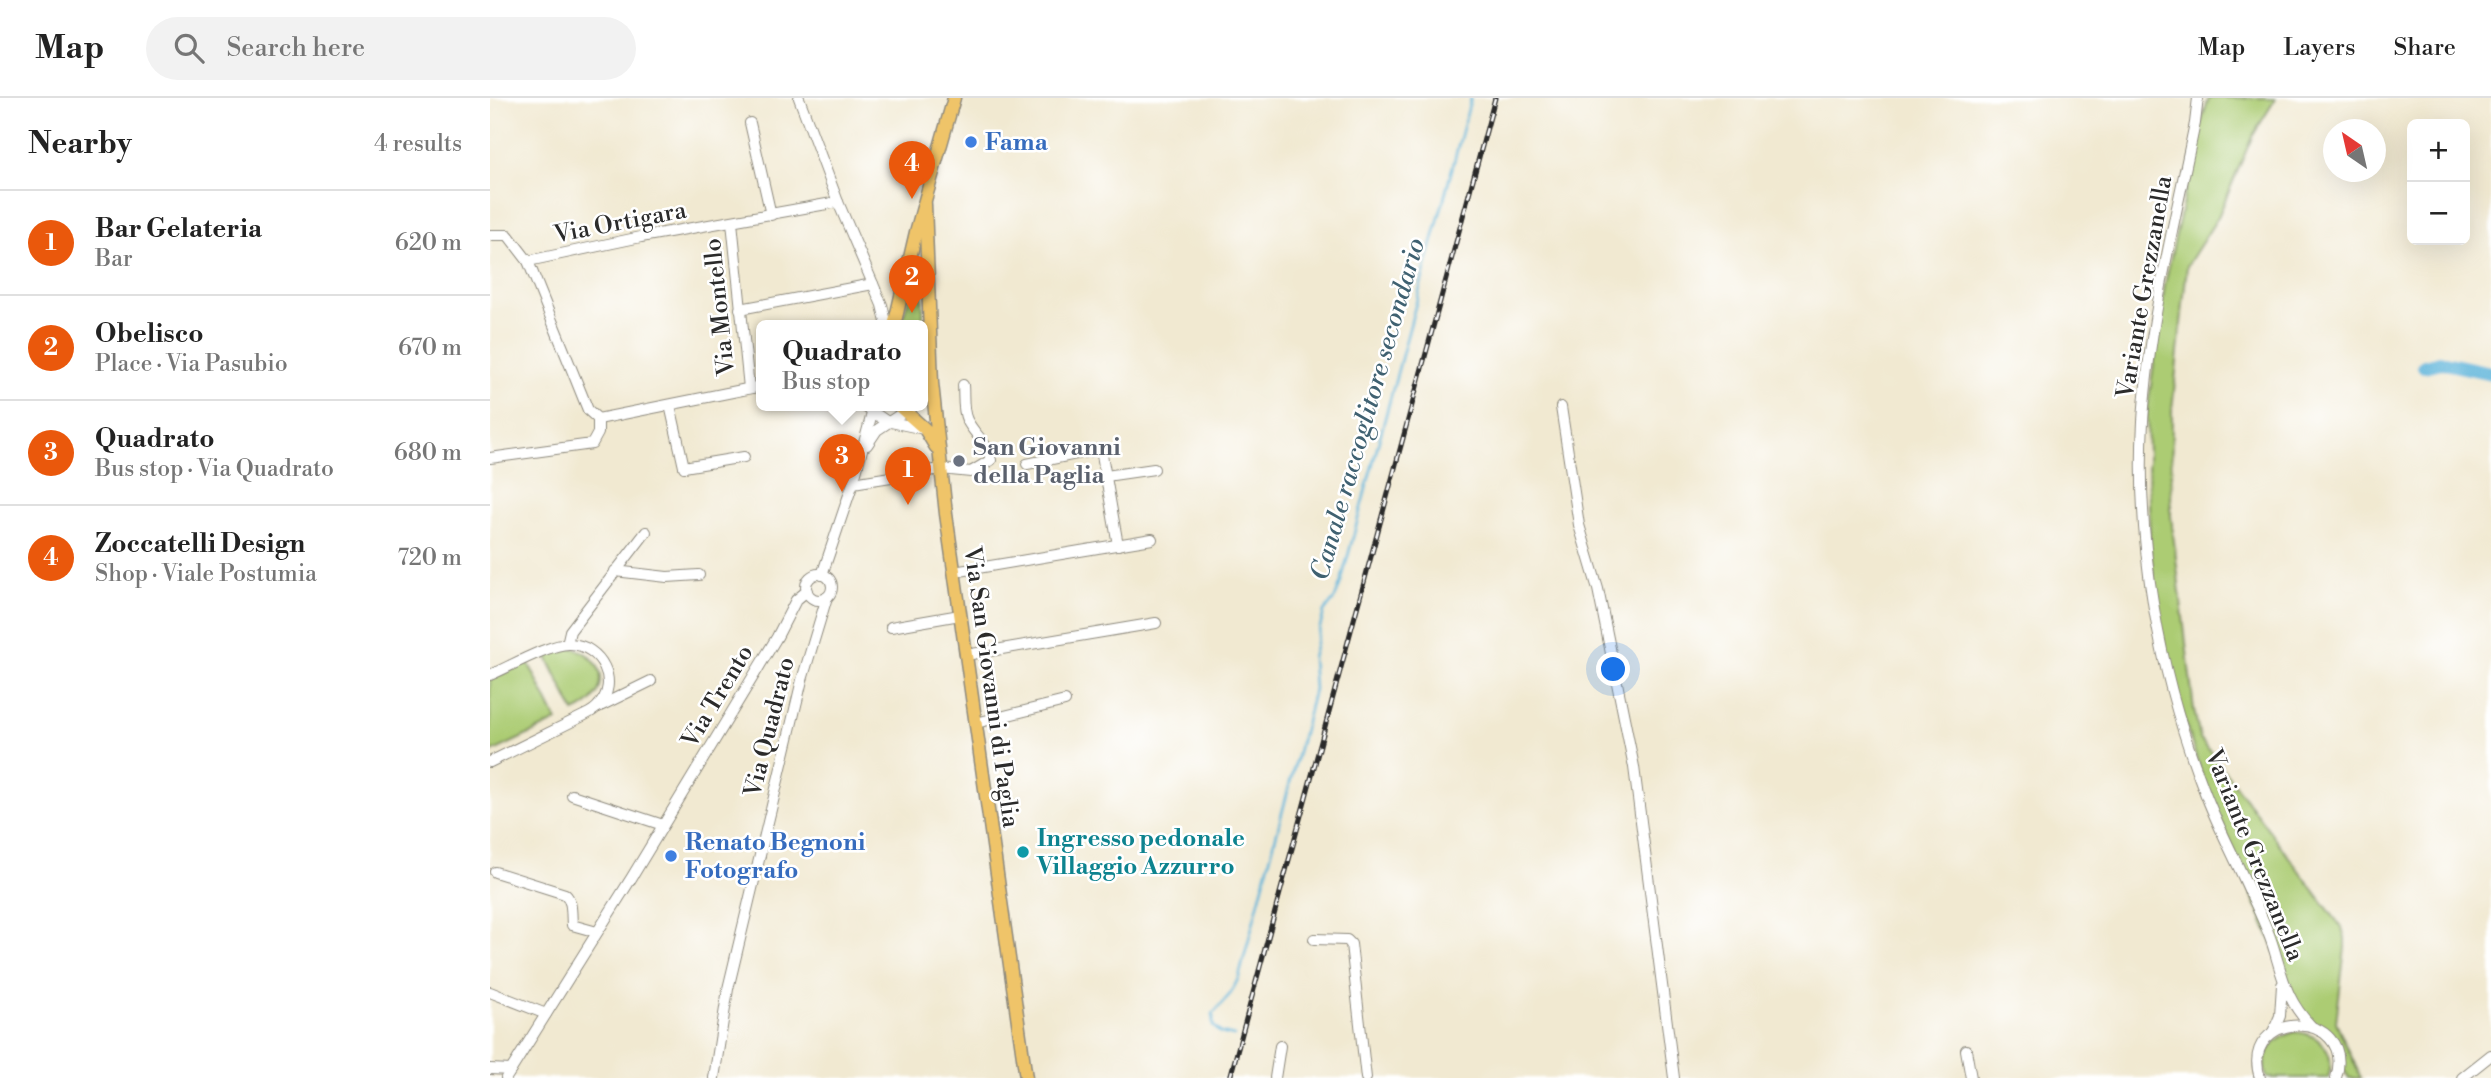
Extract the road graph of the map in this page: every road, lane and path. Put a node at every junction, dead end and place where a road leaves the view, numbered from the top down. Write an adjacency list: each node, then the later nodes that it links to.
1 (799, 98): 7 (street)
2 (954, 98): 8 (main road)
3 (2198, 98): 6 (street, Variante Grezzanella)
4 (2206, 98): 6 (street, Variante Grezzanella)
5 (750, 123): 9 (street)
6 (2195, 123): 70 (street, Variante Grezzanella)
7 (838, 202): 9 (street, Via Ortigara); 15 (street)
8 (925, 204): 13 (main road, Via San Giovanni di Paglia); 14 (main road)
9 (771, 215): 10 (street, Via Ortigara)
10 (732, 222): 12 (street, Via Ortigara); 16 (street, Via Montello)
11 (490, 235): 12 (street, Via Ortigara)
12 (528, 261): 33 (street)
13 (927, 276): 14 (main road); 22 (main road, Via San Giovanni di Paglia)
14 (905, 281): 18 (main road)
15 (873, 284): 16 (street); 17 (street)
16 (740, 309): 25 (street, Via Montello)
17 (884, 310): 18 (street); 19 (street)
18 (897, 311): 20 (main road)
19 (886, 320)
20 (895, 320)
21 (928, 371): 22 (street)
22 (932, 383): 26 (street); 36 (main road, Via San Giovanni di Paglia)
23 (963, 385): 41 (street)
24 (756, 387): 25 (street)
25 (749, 388): 27 (street)
26 (928, 394)
27 (670, 405): 33 (street); 37 (street)
28 (1561, 407): 87 (street)
29 (869, 411): 38 (street)
30 (874, 411): 34 (street)
31 (902, 411): 34 (street)
32 (908, 411): 35 (main road)
33 (598, 419): 39 (street)
34 (890, 422): 35 (street); 38 (street)
35 (925, 429): 36 (main road)
36 (939, 454): 41 (main road, Via San Giovanni di Paglia)
37 (744, 457)
38 (860, 457): 44 (street)
39 (490, 458)
40 (1027, 464): 43 (street)
41 (941, 469): 44 (street); 49 (main road, Via San Giovanni di Paglia)
42 (1154, 469): 43 (street)
43 (1106, 476): 47 (street)
44 (853, 483): 51 (street)
45 (646, 532): 48 (street)
46 (1152, 539): 47 (street)
47 (1118, 545): 49 (street)
48 (615, 571): 50 (street); 57 (street)
49 (954, 572): 54 (main road, Via San Giovanni di Paglia)
50 (699, 575)
51 (822, 575): 52 (street); 53 (street, Via Quadrato)
52 (807, 591): 53 (street); 66 (street, Via Trento)
53 (822, 598): 83 (street, Via Quadrato)
54 (960, 615): 56 (street); 58 (main road, Via San Giovanni di Paglia)
55 (1156, 623): 58 (street)
56 (891, 627)
57 (567, 644): 59 (street); 62 (street)
58 (966, 655): 63 (main road, Via San Giovanni di Paglia)
59 (490, 675)
60 (651, 681): 62 (street)
61 (1065, 701): 63 (street)
62 (598, 707): 64 (street)
63 (976, 723): 84 (main road, Via San Giovanni di Paglia)
64 (490, 762)
65 (572, 795): 66 (street)
66 (663, 825): 68 (street, Via Trento)
67 (495, 872): 68 (street)
68 (597, 932): 72 (street, Via Trento)
69 (1314, 939): 86 (street)
70 (2282, 981): 73 (street, Variante Grezzanella); 74 (street, Variante Grezzanella)
71 (490, 992): 72 (street)
72 (546, 1014): 81 (street, Via Trento)
73 (2311, 1026): 74 (street); 79 (street, Variante Grezzanella)
74 (2273, 1032): 78 (street, Variante Grezzanella)
75 (1280, 1046): 85 (street)
76 (1966, 1050): 88 (street)
77 (2491, 1055): 92 (street)
78 (2257, 1062): 89 (street, Variante Grezzanella); 90 (street)
79 (2338, 1063): 82 (street, Variante Grezzanella); 91 (street)
80 (490, 1069): 81 (street)
81 (508, 1074)
82 (2347, 1077)
83 (714, 1078)
84 (1026, 1078)
85 (1275, 1078)
86 (1366, 1078)
87 (1674, 1078)
88 (1972, 1078)
89 (2251, 1078)
90 (2260, 1078)
91 (2336, 1078)
92 (2462, 1078)

